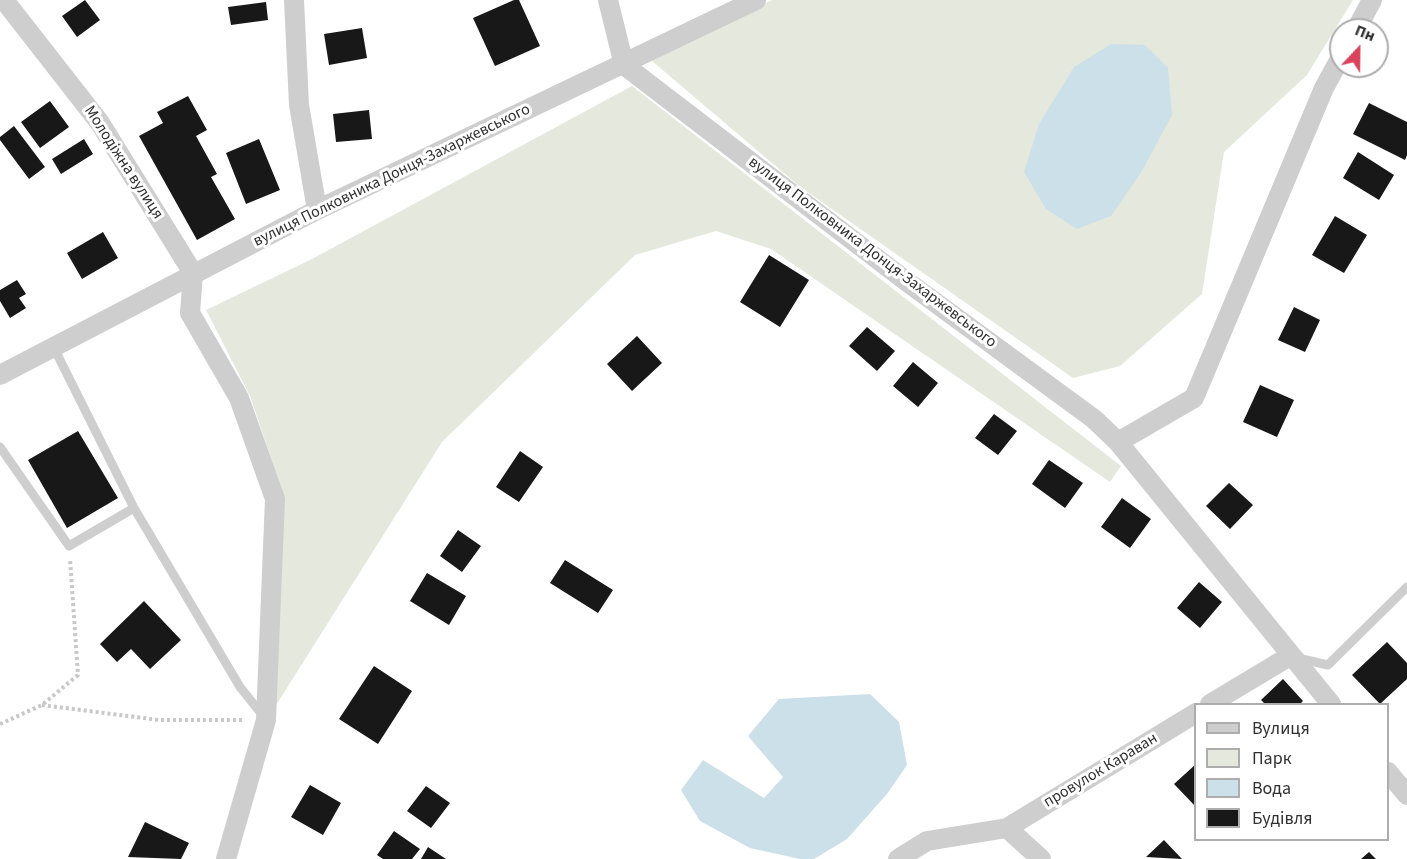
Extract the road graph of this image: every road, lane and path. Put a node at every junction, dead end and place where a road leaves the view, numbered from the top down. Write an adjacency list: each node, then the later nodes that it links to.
1 (4, 0): 10 (street, Молодіжна вулиця)
2 (294, 0): 9 (street)
3 (608, 0): 7 (street)
4 (756, 0): 7 (street, вулиця Полковника Донця-Захаржевського)
5 (1372, 0): 6 (street)
6 (1362, 18)
7 (624, 65): 9 (street, вулиця Полковника Донця-Захаржевського); 13 (street, вулиця Полковника Донця-Захаржевського)
8 (1329, 78): 13 (street)
9 (317, 210): 10 (street, вулиця Полковника Донця-Захаржевського)
10 (193, 273): 11 (street, вулиця Полковника Донця-Захаржевського); 23 (street)
11 (54, 348): 12 (street, вулиця Полковника Донця-Захаржевського); 15 (lane)
12 (0, 375)
13 (1118, 442): 18 (street, вулиця Полковника Донця-Захаржевського)
14 (0, 447): 16 (lane)
15 (134, 508): 16 (lane); 23 (lane)
16 (69, 546): 21 (path)
17 (1407, 587): 18 (lane)
18 (1290, 656): 19 (street); 20 (street)
19 (1213, 703)
20 (1329, 703)
21 (42, 705): 23 (path); 24 (path)
22 (1194, 714): 27 (street, провулок Караван)
23 (266, 720): 28 (street)
24 (0, 724)
25 (1389, 773): 26 (street)
26 (1407, 795)
27 (1007, 828): 29 (street, провулок Караван); 30 (street)
28 (226, 859)
29 (898, 859)
30 (1041, 859)

